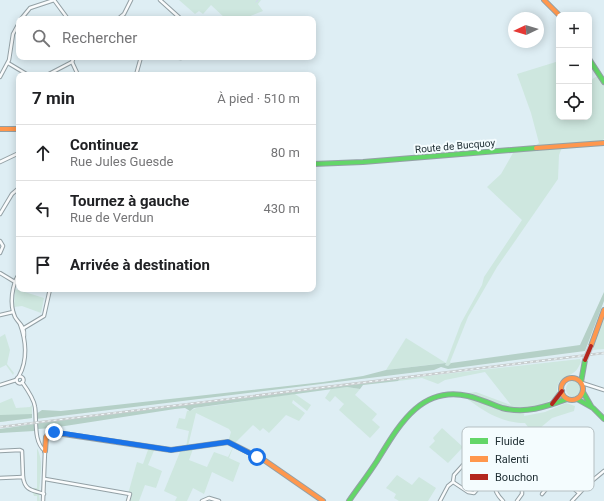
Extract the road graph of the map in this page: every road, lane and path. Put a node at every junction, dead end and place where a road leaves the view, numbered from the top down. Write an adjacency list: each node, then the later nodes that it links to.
1 (54, 0): 6 (street); 7 (street)
2 (131, 0): 8 (street)
3 (160, 0): 9 (street)
4 (544, 0): 5 (street)
5 (556, 12)
6 (23, 16)
7 (66, 16)
8 (122, 16)
9 (178, 16)
10 (16, 27): 13 (street)
11 (140, 60): 18 (street)
12 (72, 62): 16 (street); 17 (street)
13 (8, 63): 15 (street); 19 (street)
14 (592, 64): 20 (street)
15 (23, 72)
16 (53, 72)
17 (77, 72)
18 (137, 72)
19 (0, 77)
20 (604, 82)
21 (0, 129): 22 (street)
22 (16, 129)
23 (604, 142): 26 (street, Route de Bucquoy)
24 (16, 154): 25 (street)
25 (0, 162)
26 (316, 164)
27 (16, 191): 28 (street)
28 (0, 214)
29 (0, 241): 30 (street)
30 (0, 253)
31 (0, 273): 32 (street)
32 (15, 282): 35 (street)
33 (49, 292): 37 (street)
34 (604, 310): 38 (street, bridge)
35 (13, 312): 36 (street); 37 (street)
36 (0, 315)
37 (23, 328): 39 (street)
38 (583, 367): 40 (street); 43 (street)
39 (20, 376): 41 (street); 42 (street)
40 (574, 378): 43 (street); 47 (street)
41 (16, 380): 42 (street); 44 (street)
42 (22, 382): 55 (street)
43 (581, 383): 45 (street); 48 (street)
44 (0, 386)
45 (588, 386): 46 (street); 48 (street)
46 (604, 390)
47 (562, 391): 49 (street); 51 (street)
48 (583, 391): 50 (street); 52 (street)
49 (567, 398): 50 (street); 51 (street)
50 (577, 399): 52 (street)
51 (551, 404): 79 (street)
52 (593, 408): 53 (street)
53 (604, 419)
54 (0, 451): 58 (street)
55 (45, 451): 61 (street); 78 (street)
56 (462, 466): 62 (street)
57 (604, 471): 60 (street)
58 (23, 477): 59 (street); 72 (street)
59 (0, 478)
60 (594, 480)
61 (45, 481): 72 (street); 75 (street)
62 (453, 482): 63 (street); 80 (street)
63 (462, 488)
64 (466, 491): 65 (street)
65 (476, 491)
66 (494, 491): 81 (street)
67 (522, 491): 82 (street)
68 (544, 491): 73 (street)
69 (577, 491): 71 (street)
70 (581, 491): 71 (street)
71 (579, 493): 83 (street)
72 (42, 494): 74 (street)
73 (542, 494)
74 (43, 500)
75 (128, 501)
76 (202, 501): 77 (street)
77 (219, 501)
78 (323, 501)
79 (349, 501)
80 (440, 501)
81 (503, 501)
82 (517, 501)
83 (572, 501)

